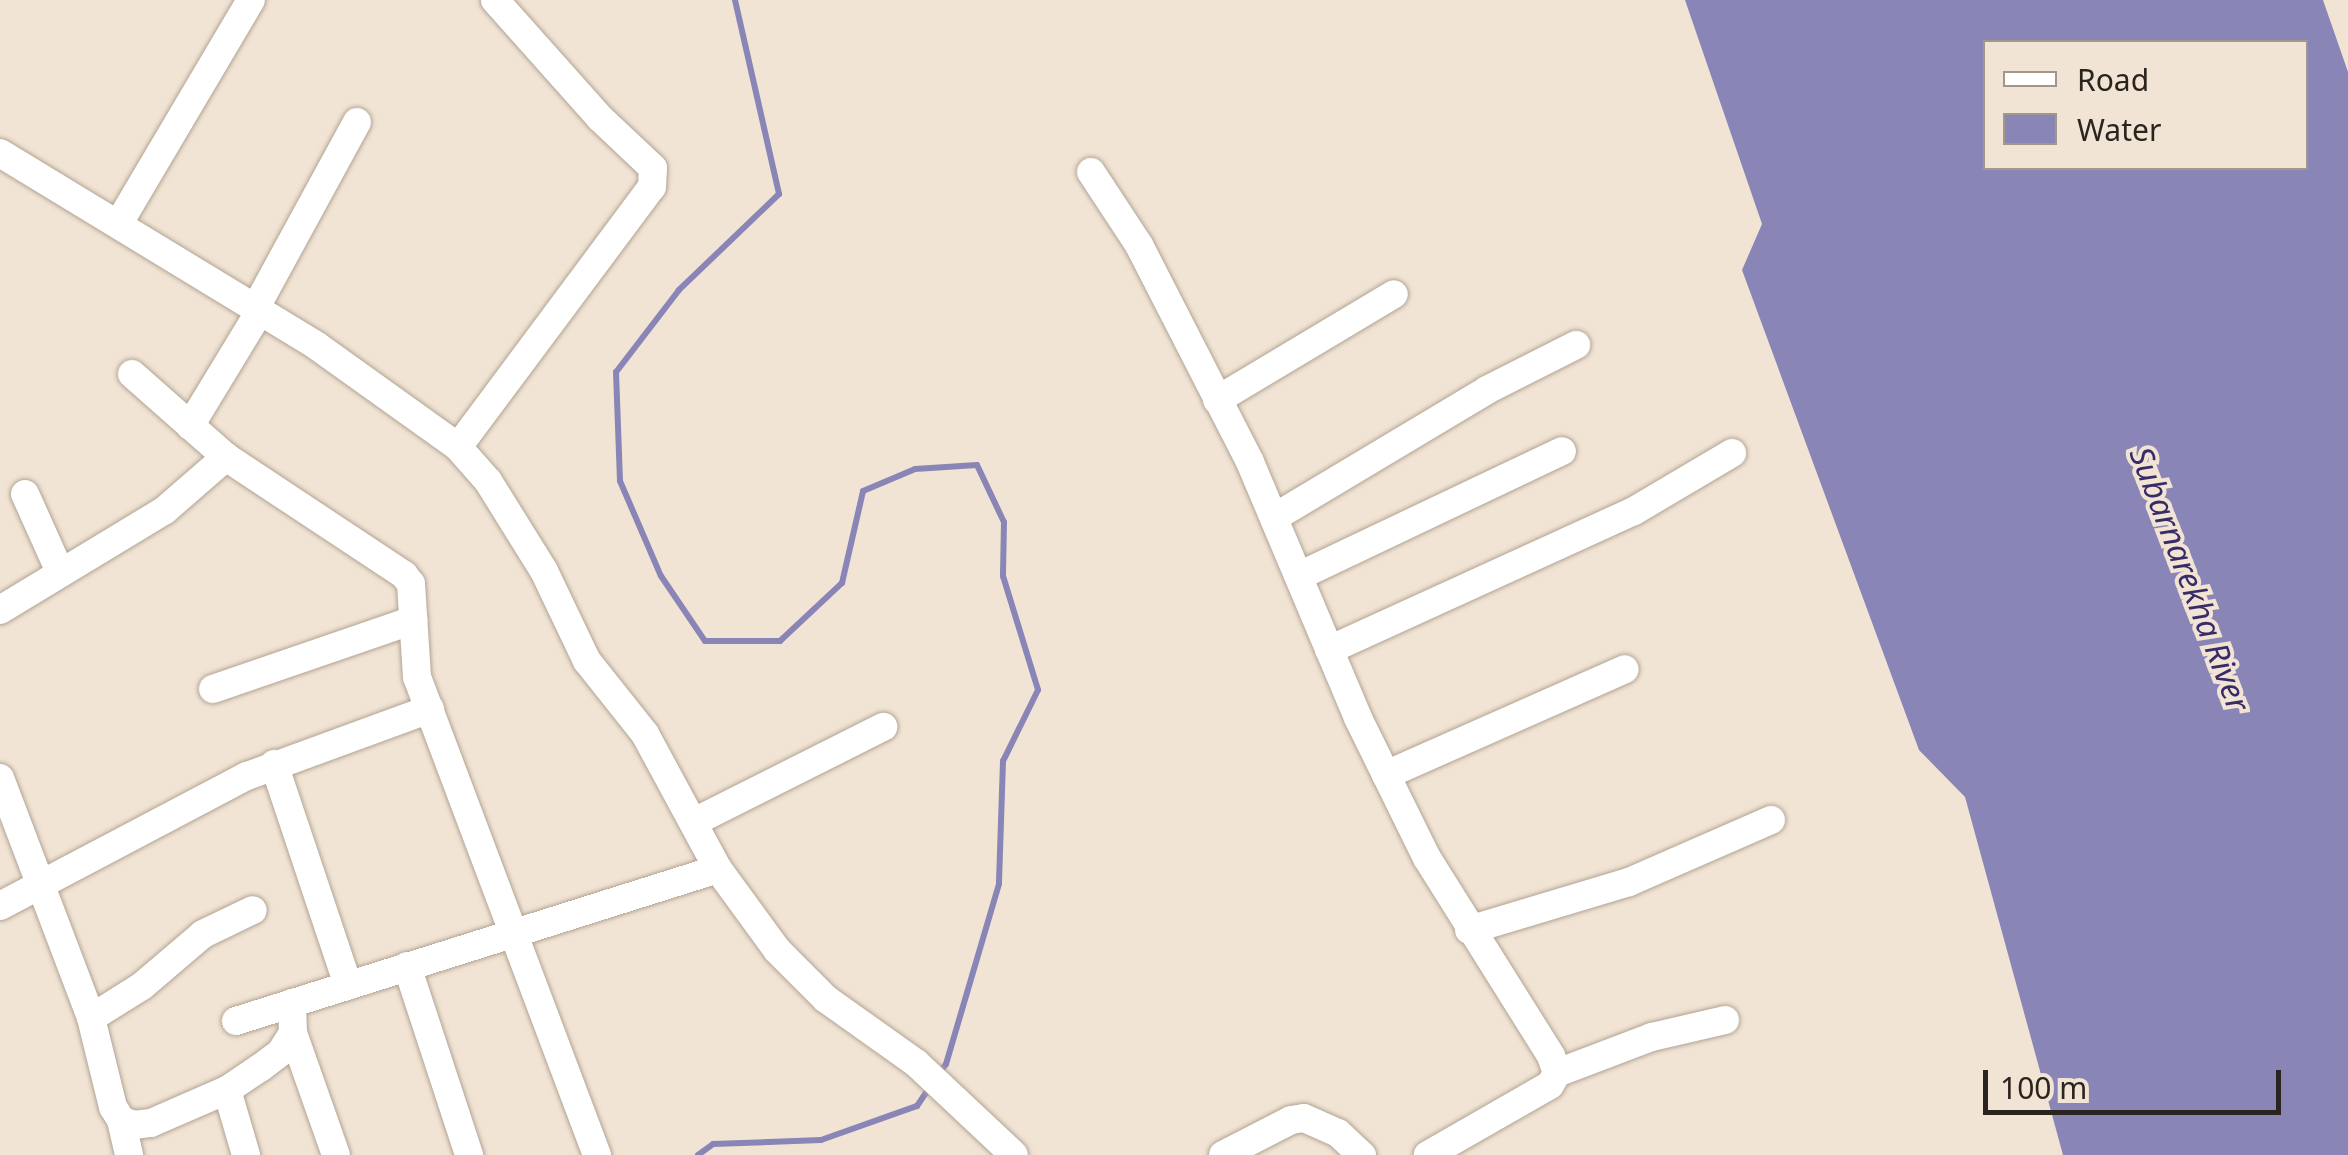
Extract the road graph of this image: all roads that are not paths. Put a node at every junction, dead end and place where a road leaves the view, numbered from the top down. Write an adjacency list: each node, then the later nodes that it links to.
1 (251, 0): 6 (street)
2 (496, 0): 13 (street)
3 (357, 122): 8 (street)
4 (0, 153): 6 (street)
5 (1092, 172): 11 (street)
6 (119, 223): 8 (street)
7 (1394, 294): 11 (street)
8 (255, 309): 12 (street); 13 (street)
9 (1576, 346): 18 (street)
10 (132, 374): 12 (street)
11 (1217, 400): 18 (street)
12 (190, 426): 16 (street)
13 (458, 446): 32 (street)
14 (1562, 452): 20 (street)
15 (1732, 453): 23 (street)
16 (226, 457): 19 (street); 22 (street)
17 (25, 494): 19 (street)
18 (1275, 517): 20 (street)
19 (60, 572): 21 (street)
20 (1299, 576): 23 (street)
21 (0, 610)
22 (413, 620): 25 (street); 26 (street)
23 (1329, 650): 29 (street)
24 (1625, 669): 29 (street)
25 (212, 688)
26 (430, 709): 28 (street); 38 (street)
27 (884, 727): 32 (street)
28 (274, 764): 34 (street); 40 (street)
29 (1386, 775): 37 (street)
30 (0, 778): 34 (street)
31 (1770, 820): 37 (street)
32 (694, 822): 33 (street)
33 (718, 869): 38 (street); 54 (street)
34 (39, 885): 35 (street); 42 (street)
35 (0, 906)
36 (253, 910): 42 (street)
37 (1469, 930): 46 (street)
38 (513, 936): 39 (street); 53 (street)
39 (407, 966): 40 (street); 52 (street)
40 (348, 985): 41 (street)
41 (292, 1003): 44 (street); 45 (street)
42 (91, 1018): 48 (street)
43 (1725, 1020): 46 (street)
44 (236, 1021)
45 (293, 1033): 47 (street); 51 (street)
46 (1556, 1072): 57 (street)
47 (227, 1090): 48 (street); 50 (street)
48 (121, 1120): 49 (street)
49 (129, 1155)
50 (246, 1155)
51 (336, 1155)
52 (469, 1155)
53 (597, 1155)
54 (1014, 1155)
55 (1223, 1155): 56 (street)
56 (1362, 1155)
57 (1428, 1155)

